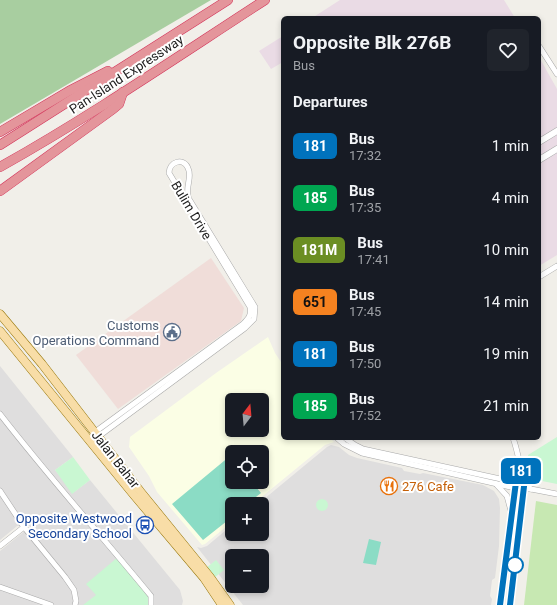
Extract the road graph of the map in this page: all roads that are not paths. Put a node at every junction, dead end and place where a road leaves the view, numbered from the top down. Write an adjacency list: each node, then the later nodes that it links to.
1 (228, 0): 4 (highway, Pan-Island Expressway)
2 (265, 0): 6 (highway, Pan-Island Expressway)
3 (541, 49): 5 (street)
4 (132, 62): 8 (highway); 10 (highway, Pan-Island Expressway)
5 (557, 74)
6 (123, 92): 13 (highway, Pan-Island Expressway); 14 (highway)
7 (556, 131): 9 (street)
8 (0, 132)
9 (541, 141)
10 (0, 145)
11 (557, 149): 12 (street)
12 (541, 159)
13 (0, 168)
14 (0, 191)
15 (557, 266): 16 (street)
16 (541, 276)
17 (0, 314): 19 (main road, Jalan Bahar)
18 (0, 331): 20 (main road, Jalan Bahar)
19 (42, 364): 20 (main road); 22 (main road, Jalan Bahar)
20 (35, 373): 39 (main road, Jalan Bahar)
21 (0, 414): 38 (street)
22 (97, 434): 22 (street, Bulim Drive); 40 (main road, Jalan Bahar)
23 (339, 440): 27 (street)
24 (348, 440): 28 (street)
25 (515, 440): 26 (street)
26 (521, 470): 28 (street); 29 (street)
27 (495, 482): 28 (street); 32 (street)
28 (516, 485): 29 (street); 32 (street)
29 (524, 486): 31 (street); 42 (street)
30 (0, 491): 33 (street)
31 (557, 494)
32 (512, 512): 41 (street)
33 (24, 527): 34 (street); 37 (street)
34 (0, 546)
35 (0, 587): 36 (street)
36 (51, 605)
37 (75, 605)
38 (150, 605)
39 (222, 605)
40 (230, 605)
41 (500, 605)
42 (510, 605)

